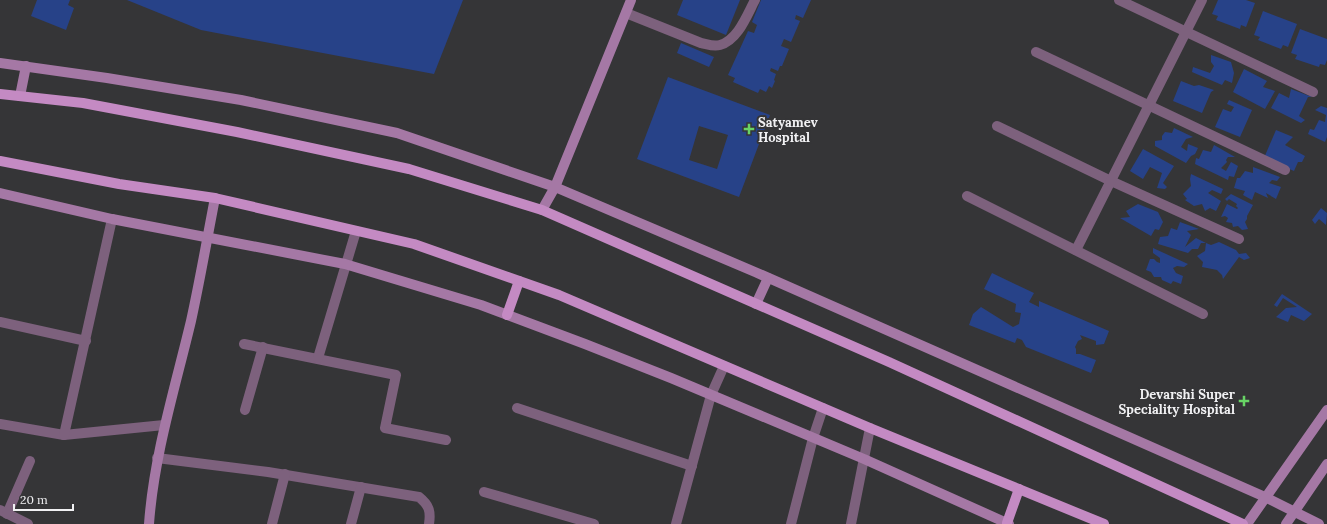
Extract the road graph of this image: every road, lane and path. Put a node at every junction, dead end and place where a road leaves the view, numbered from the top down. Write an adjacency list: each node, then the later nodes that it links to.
1 (631, 0): 5 (street)
2 (754, 0): 5 (street)
3 (1119, 0): 6 (street)
4 (1202, 0): 6 (street)
5 (626, 12): 18 (street)
6 (1186, 32): 10 (street); 13 (street)
7 (1036, 52): 13 (street)
8 (0, 62): 9 (street)
9 (26, 66): 12 (street); 18 (street)
10 (1313, 92)
11 (0, 94): 12 (main road)
12 (20, 96): 22 (main road)
13 (1149, 106): 16 (street); 17 (street)
14 (997, 126): 17 (street)
15 (0, 161): 21 (main road)
16 (1284, 170)
17 (1111, 181): 26 (street); 27 (street)
18 (555, 187): 22 (street); 29 (street)
19 (0, 193): 23 (street)
20 (967, 196): 27 (street)
21 (215, 198): 24 (main road); 25 (street)
22 (542, 210): 31 (main road)
23 (112, 219): 25 (street); 35 (street)
24 (356, 231): 28 (street); 30 (main road)
25 (208, 236): 28 (street); 46 (street)
26 (1239, 239)
27 (1076, 250): 32 (street)
28 (345, 264): 33 (street); 38 (street)
29 (768, 278): 31 (street); 60 (street)
30 (519, 281): 33 (main road); 39 (main road)
31 (756, 304): 74 (main road)
32 (1203, 314)
33 (507, 315): 40 (street)
34 (0, 322): 35 (street)
35 (86, 341): 48 (street)
36 (244, 344): 37 (street)
37 (264, 348): 38 (street); 43 (street)
38 (318, 358): 50 (street)
39 (724, 366): 40 (street); 42 (main road)
40 (711, 395): 49 (street); 55 (street)
41 (516, 408): 55 (street)
42 (823, 408): 47 (main road); 49 (street)
43 (245, 410)
44 (1327, 410): 60 (street)
45 (0, 424): 48 (street)
46 (164, 425): 48 (street); 51 (street)
47 (870, 428): 52 (street); 58 (main road)
48 (64, 435)
49 (813, 438): 52 (street); 71 (street)
50 (446, 440)
51 (157, 458): 56 (street); 65 (street)
52 (864, 459): 63 (street); 72 (street)
53 (30, 461): 62 (street)
54 (1327, 464): 61 (street)
55 (692, 466): 70 (street)
56 (285, 474): 57 (street); 66 (street)
57 (361, 487): 67 (street); 68 (street)
58 (1019, 489): 63 (main road); 73 (main road)
59 (484, 492): 69 (street)
60 (1266, 497): 61 (street); 75 (street)
61 (1294, 511): 76 (street); 77 (street)
62 (3, 512): 64 (street)
63 (1008, 523)
64 (28, 524)
65 (149, 524)
66 (272, 524)
67 (351, 524)
68 (430, 524)
69 (594, 524)
70 (676, 524)
71 (791, 524)
72 (851, 524)
73 (1104, 524)
74 (1243, 524)
75 (1247, 524)
76 (1286, 524)
77 (1319, 524)

